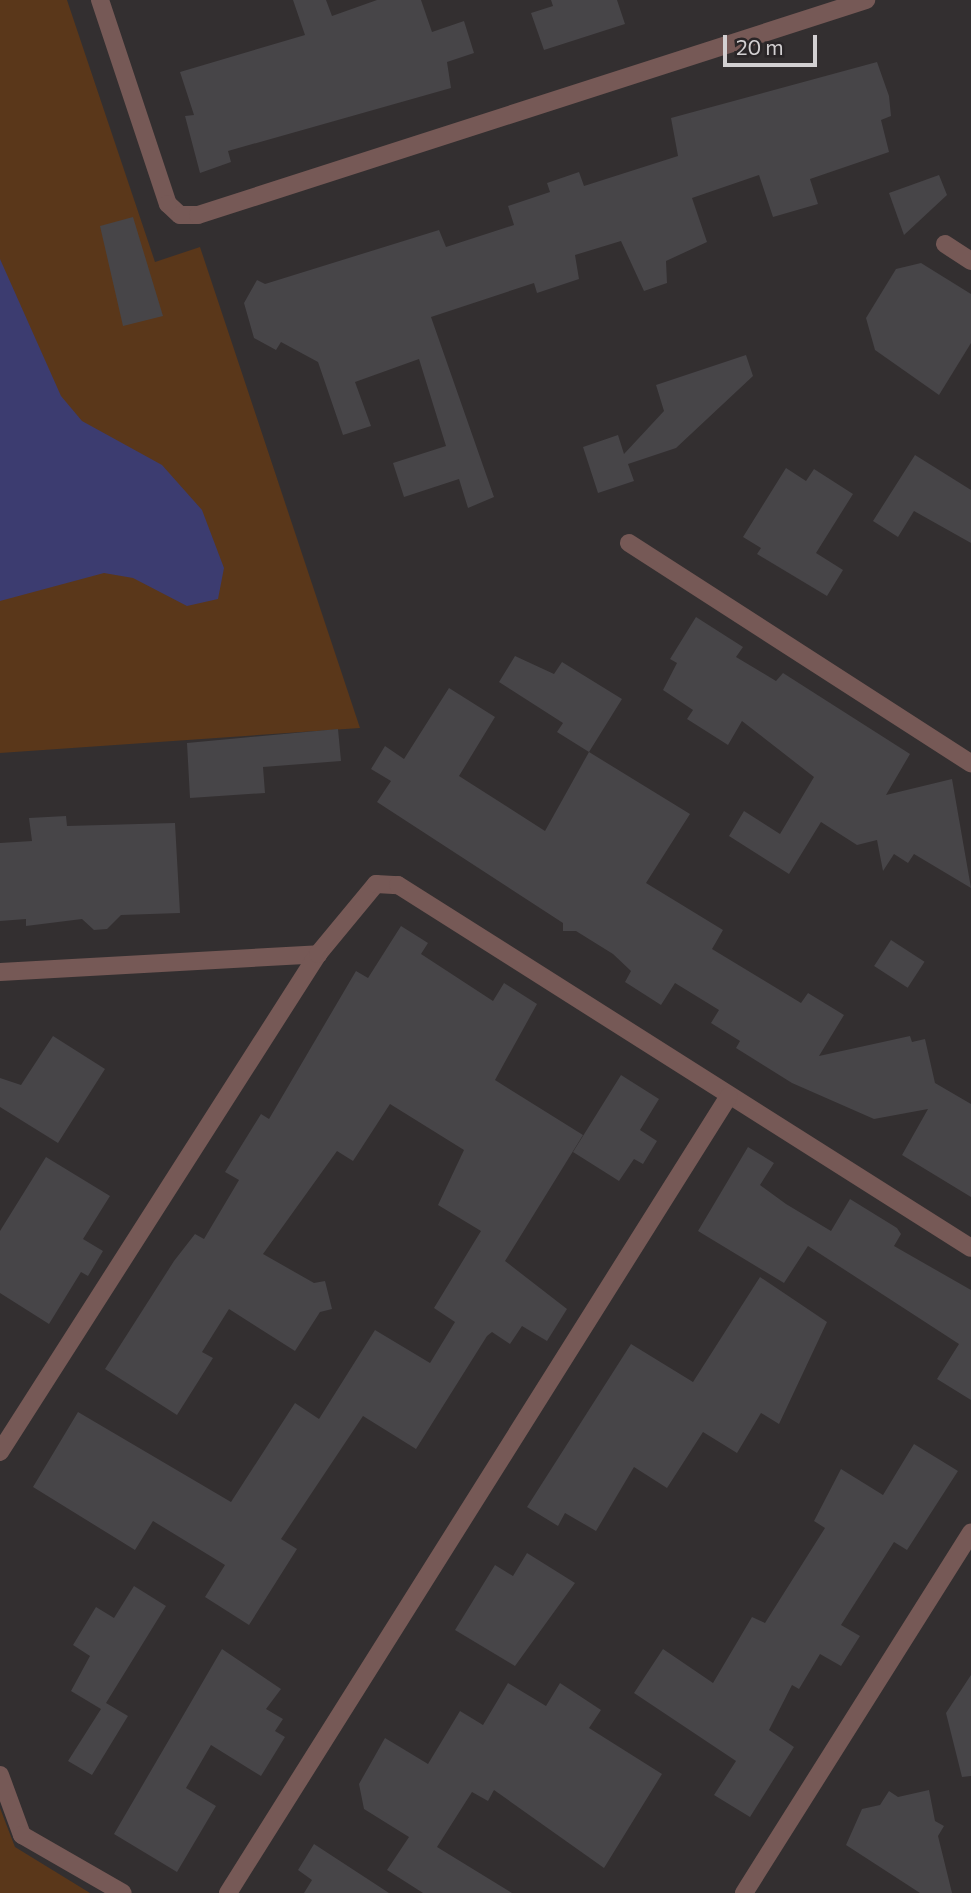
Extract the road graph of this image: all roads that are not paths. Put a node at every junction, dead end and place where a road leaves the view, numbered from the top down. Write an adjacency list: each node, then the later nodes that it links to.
1 (100, 0): 2 (street)
2 (866, 0)
3 (945, 244): 4 (street)
4 (971, 261)
5 (629, 543): 6 (street)
6 (971, 763)
7 (318, 954): 8 (street); 9 (street); 11 (street)
8 (0, 972)
9 (729, 1096): 10 (street); 15 (street)
10 (971, 1248)
11 (0, 1452)
12 (971, 1533): 16 (street)
13 (0, 1775): 14 (street)
14 (123, 1893)
15 (228, 1893)
16 (744, 1893)

